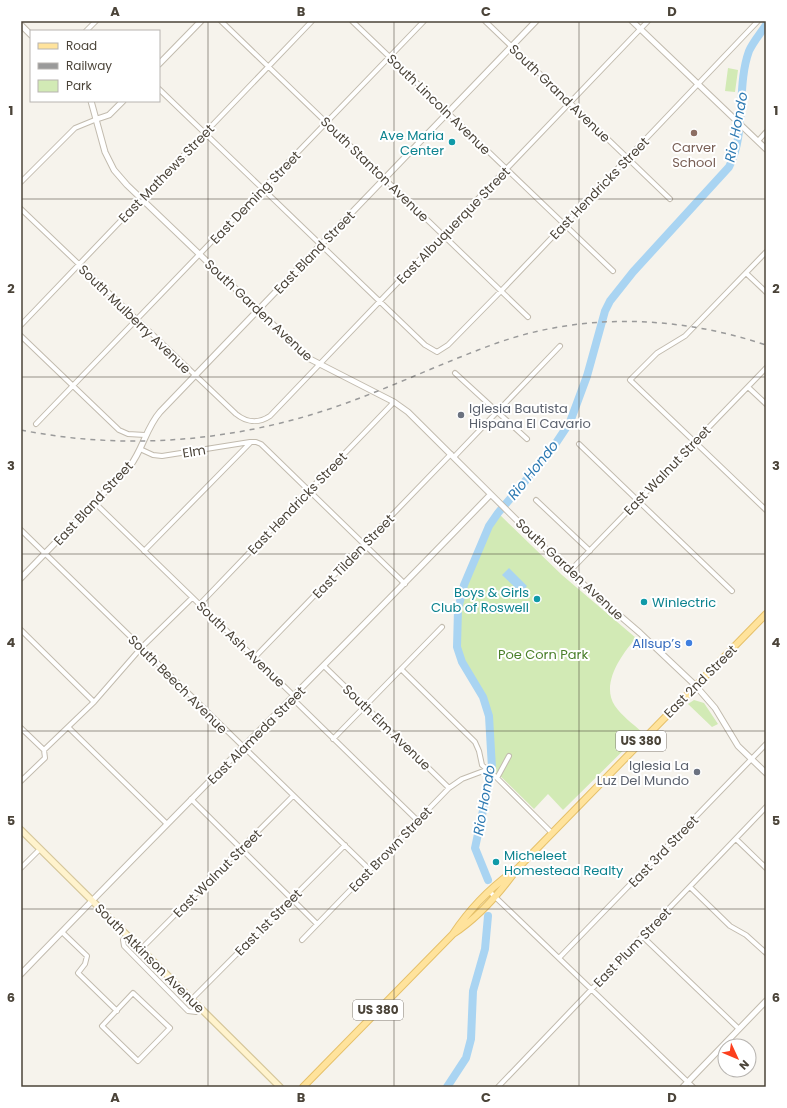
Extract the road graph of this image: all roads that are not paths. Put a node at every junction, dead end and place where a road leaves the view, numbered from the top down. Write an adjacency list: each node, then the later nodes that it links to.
1 (96, 21): 14 (street)
2 (200, 21): 18 (street)
3 (221, 21): 19 (street, South Stanton Avenue)
4 (312, 21): 19 (street, East Mathews Street)
5 (352, 21): 17 (street, South Lincoln Avenue)
6 (424, 21): 17 (street, East Deming Street)
7 (485, 21): 16 (street, South Grand Avenue)
8 (536, 21): 16 (street, East Bland Street)
9 (632, 21): 13 (street)
10 (648, 21): 13 (street, East Albuquerque Street)
11 (758, 21): 20 (street, East Hendricks Street)
12 (21, 25): 15 (street)
13 (640, 29): 20 (street); 24 (street, East Albuquerque Street)
14 (87, 30)
15 (30, 34)
16 (511, 46): 24 (street, South Grand Avenue); 25 (street, East Bland Street)
17 (389, 57): 25 (street, South Lincoln Avenue); 27 (street, East Deming Street)
18 (160, 63)
19 (268, 66): 27 (street, South Stanton Avenue); 28 (street, East Mathews Street)
20 (698, 84): 30 (street); 32 (street, East Hendricks Street)
21 (160, 89): 28 (street)
22 (91, 102): 26 (street, South Garden Avenue)
23 (122, 102): 26 (street)
24 (570, 103): 32 (street, South Grand Avenue); 33 (street, East Albuquerque Street)
25 (448, 113): 33 (street, South Lincoln Avenue); 34 (street, East Bland Street)
26 (97, 119): 35 (street); 37 (street, South Garden Avenue)
27 (326, 123): 34 (street, South Stanton Avenue); 36 (street, East Deming Street)
28 (205, 132): 36 (street); 37 (street, East Mathews Street)
29 (766, 132): 30 (street)
30 (758, 141): 31 (street)
31 (766, 149)
32 (627, 158): 38 (street, South Grand Avenue); 40 (street, East Hendricks Street)
33 (507, 169): 40 (street, South Lincoln Avenue); 41 (street, East Albuquerque Street)
34 (385, 178): 41 (street, South Stanton Avenue); 42 (street, East Bland Street)
35 (21, 182)
36 (263, 189): 42 (street); 44 (street, East Deming Street)
37 (142, 198): 44 (street, South Garden Avenue); 45 (street, East Mathews Street)
38 (670, 199)
39 (21, 209): 45 (street, South Mulberry Avenue)
40 (564, 225): 46 (street, South Lincoln Avenue); 48 (street, East Hendricks Street)
41 (444, 235): 48 (street, South Stanton Avenue); 50 (street, East Albuquerque Street)
42 (321, 244): 50 (street); 51 (street, East Bland Street)
43 (766, 252): 47 (street)
44 (200, 254): 51 (street, South Garden Avenue); 53 (street, East Deming Street)
45 (78, 264): 53 (street, South Mulberry Avenue); 54 (street, East Mathews Street)
46 (612, 271)
47 (746, 272): 49 (street); 71 (street)
48 (501, 291): 50 (street, East Hendricks Street); 52 (street, South Stanton Avenue)
49 (766, 292)
50 (380, 300): 57 (street, East Albuquerque Street)
51 (258, 310): 57 (street, South Garden Avenue); 60 (street, East Bland Street)
52 (528, 317)
53 (137, 320): 60 (street, South Mulberry Avenue); 61 (street, East Deming Street)
54 (21, 325)
55 (21, 336): 61 (street)
56 (560, 346): 65 (street, East Tilden Street)
57 (318, 364): 63 (street, South Garden Avenue); 66 (street, East Albuquerque Street)
58 (766, 368): 62 (street, East Walnut Street)
59 (455, 373): 65 (street)
60 (194, 376): 66 (street, South Mulberry Avenue); 68 (street, East Bland Street)
61 (74, 386): 67 (street, East Deming Street); 68 (street)
62 (748, 387): 64 (street); 71 (street, East Walnut Street)
63 (394, 402): 74 (street, South Garden Avenue); 75 (street, East Hendricks Street)
64 (766, 404)
65 (497, 412): 69 (street); 74 (street, East Tilden Street)
66 (254, 422)
67 (36, 424)
68 (145, 435): 73 (street, East Bland Street)
69 (526, 439)
70 (250, 442): 73 (street, Elm); 75 (street); 84 (street)
71 (694, 442): 78 (street, East Walnut Street); 80 (street)
72 (579, 444): 78 (street)
73 (140, 449): 79 (street, East Bland Street)
74 (452, 456): 76 (street, South Garden Avenue); 82 (street, East Tilden Street)
75 (308, 491): 82 (street); 91 (street, East Hendricks Street)
76 (490, 495): 86 (street, South Garden Avenue); 88 (street, East Alameda Street)
77 (536, 500): 83 (street)
78 (638, 501): 83 (street, East Walnut Street); 89 (street)
79 (95, 503): 84 (street, South Ash Avenue); 85 (street, East Bland Street)
80 (766, 510)
81 (21, 530): 85 (street, South Beech Avenue)
82 (364, 544): 88 (street); 96 (street, East Tilden Street)
83 (590, 550): 86 (street, East Walnut Street)
84 (144, 551): 90 (street, South Ash Avenue)
85 (45, 554): 87 (street, East Bland Street); 95 (street, South Beech Avenue)
86 (569, 572): 99 (street, South Garden Avenue)
87 (21, 578)
88 (404, 584): 97 (street, East Alameda Street)
89 (732, 591)
90 (192, 598): 91 (street, South Ash Avenue); 95 (street)
91 (200, 604): 96 (street, South Ash Avenue)
92 (766, 614): 99 (main road, East 2nd Street / US 380)
93 (442, 627): 98 (street)
94 (21, 630): 101 (street)
95 (141, 648): 101 (street); 107 (street, South Beech Avenue)
96 (255, 658): 100 (street, South Ash Avenue)
97 (324, 666): 100 (street, East Alameda Street); 102 (street, South Elm Avenue)
98 (401, 670): 102 (street); 111 (street)
99 (695, 685): 110 (street, South Garden Avenue); 122 (main road, East 2nd Street / US 380)
100 (294, 698): 105 (street, South Ash Avenue); 107 (street, East Alameda Street)
101 (94, 702): 103 (street)
102 (365, 705): 105 (street); 115 (street, South Elm Avenue)
103 (68, 727): 108 (street); 120 (street)
104 (21, 728): 108 (street)
105 (333, 739): 119 (street, South Ash Avenue)
106 (766, 744): 110 (street, East 3rd Street)
107 (243, 748): 116 (street, South Beech Avenue); 117 (street, East Alameda Street)
108 (44, 750): 114 (street)
109 (509, 756): 113 (street)
110 (751, 759): 112 (street, South Garden Avenue); 144 (street, East 3rd Street)
111 (487, 770): 113 (street); 115 (street, East Brown Street)
112 (766, 773)
113 (496, 777): 122 (street)
114 (21, 781)
115 (449, 788): 119 (street, East Brown Street)
116 (293, 796): 124 (street, South Beech Avenue); 126 (street, East Walnut Street)
117 (191, 799): 120 (street, East Alameda Street); 126 (street)
118 (766, 807): 123 (street, East Plum Street)
119 (418, 821): 130 (street, East Brown Street)
120 (167, 824): 135 (street, East Alameda Street)
121 (21, 830): 125 (main road, South Atkinson Avenue)
122 (552, 833): 129 (main road, East 2nd Street / US 380)
123 (736, 839): 128 (street); 131 (street, East Plum Street)
124 (345, 846): 130 (street, South Beech Avenue); 134 (street, East 1st Street)
125 (40, 849): 127 (street); 135 (main road, South Atkinson Avenue)
126 (241, 849): 134 (street); 142 (street, East Walnut Street)
127 (21, 868)
128 (766, 868)
129 (517, 869): 132 (main road, East 2nd Street / US 380); 133 (main road, East 2nd Street / US 380)
130 (370, 870): 136 (street, East Brown Street)
131 (690, 887): 140 (street, East Plum Street); 143 (street)
132 (489, 891): 133 (street); 138 (main road, East 2nd Street / US 380)
133 (495, 897): 138 (main road, East 2nd Street / US 380); 144 (street)
134 (291, 899): 136 (street); 147 (street, East 1st Street)
135 (92, 900): 137 (street, East Alameda Street); 139 (main road, South Atkinson Avenue)
136 (317, 924): 141 (street, East Brown Street)
137 (62, 932): 145 (street, East Alameda Street); 150 (street)
138 (453, 934): 154 (main road, East 2nd Street / US 380)
139 (127, 935): 142 (main road, South Atkinson Avenue); 149 (street)
140 (642, 936): 146 (street, East Plum Street); 151 (street)
141 (302, 940)
142 (141, 949): 147 (main road, South Atkinson Avenue)
143 (766, 953)
144 (559, 958): 146 (street)
145 (21, 974)
146 (592, 990): 152 (street); 155 (street, East Plum Street)
147 (192, 999): 149 (main road, South Atkinson Avenue)
148 (766, 1001): 151 (street)
149 (200, 1008): 153 (main road, South Atkinson Avenue)
150 (117, 1011): 150 (street)
151 (738, 1029): 152 (street)
152 (688, 1082): 156 (street); 157 (street)
153 (280, 1087)
154 (303, 1087)
155 (498, 1087)
156 (683, 1087)
157 (693, 1087)

